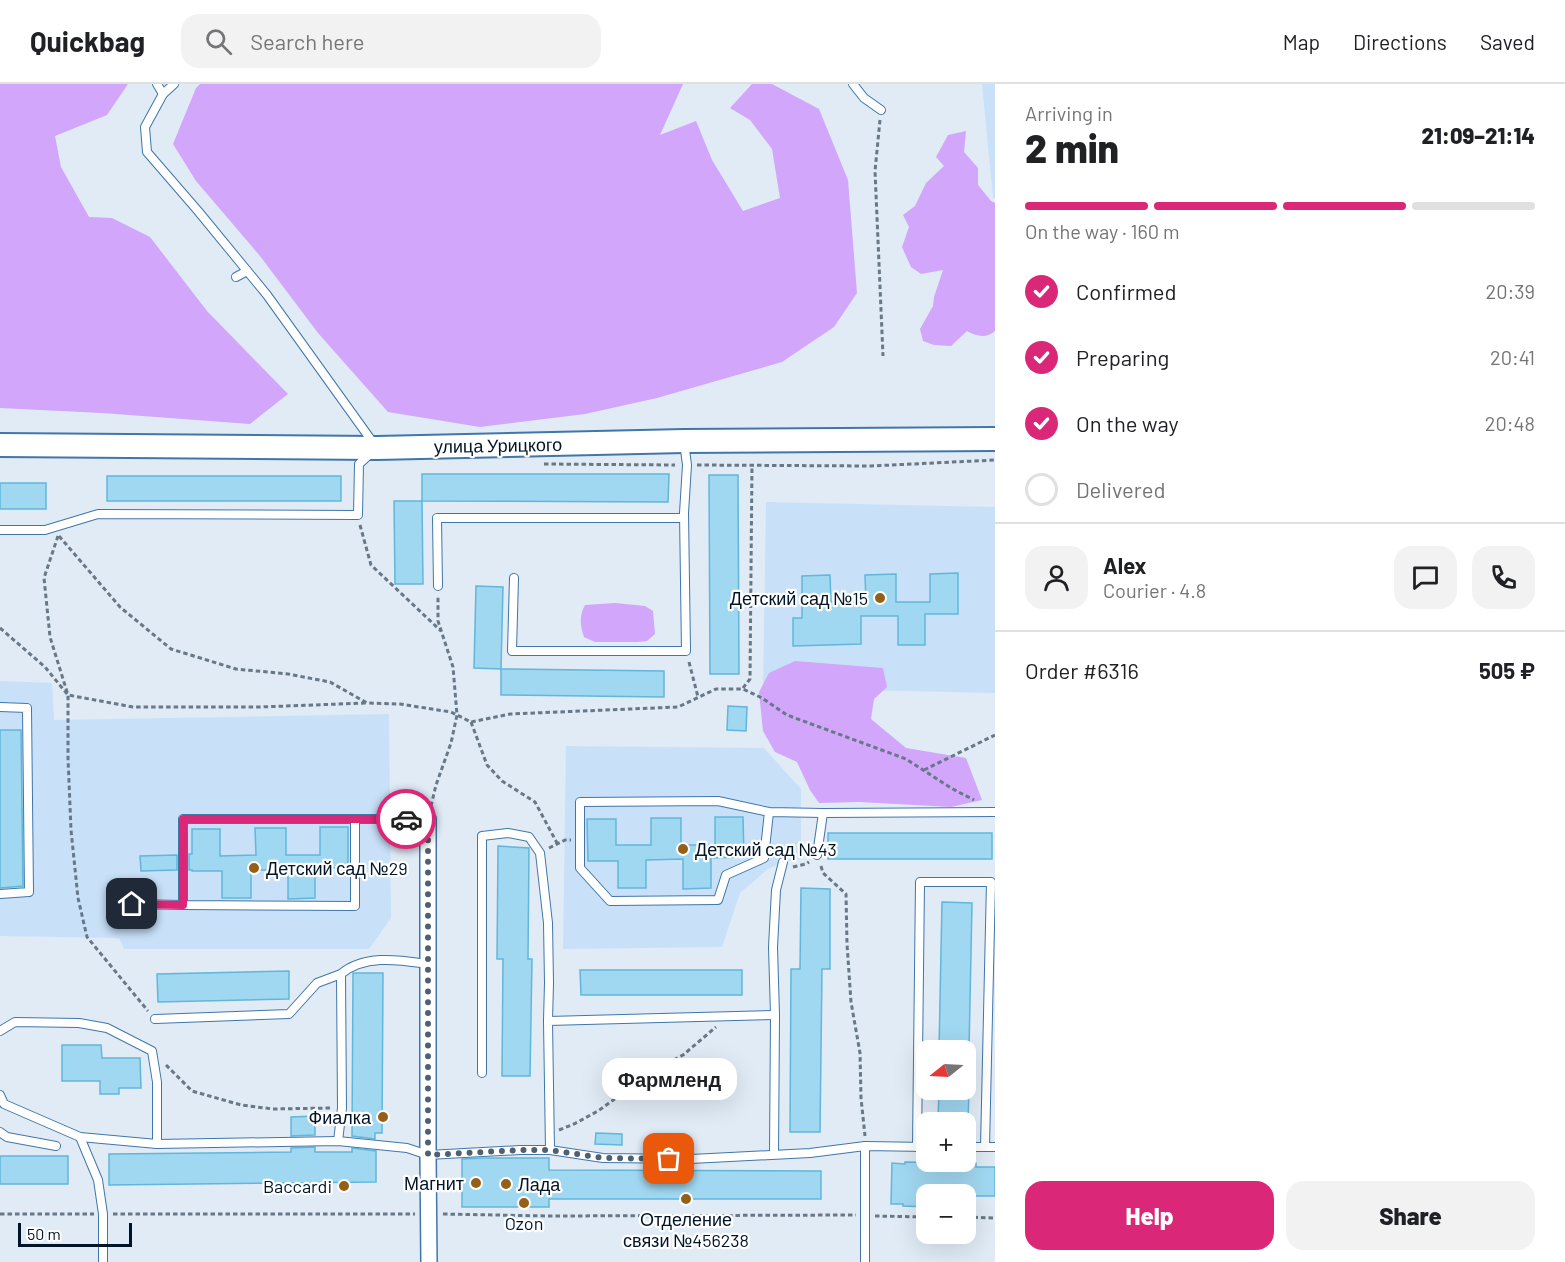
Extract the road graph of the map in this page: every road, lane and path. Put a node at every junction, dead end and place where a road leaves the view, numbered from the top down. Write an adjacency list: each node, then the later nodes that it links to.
1 (157, 84): 4 (lane)
2 (174, 84): 4 (lane)
3 (853, 84): 5 (lane)
4 (163, 94): 6 (lane)
5 (881, 110): 8 (path)
6 (247, 271): 7 (lane); 12 (lane)
7 (236, 277)
8 (883, 356)
9 (995, 440): 10 (street, улица Урицкого)
10 (684, 441): 12 (street, улица Урицкого); 15 (lane)
11 (0, 444): 12 (street, улица Урицкого)
12 (377, 448): 14 (lane)
13 (752, 464): 24 (path)
14 (358, 515): 17 (lane); 22 (path)
15 (684, 519): 20 (lane); 23 (lane)
16 (0, 530): 17 (lane)
17 (45, 530): 18 (path)
18 (58, 536): 25 (path); 27 (path)
19 (514, 578): 23 (lane)
20 (438, 586): 22 (path)
21 (0, 628): 25 (path)
22 (442, 632): 29 (path)
23 (686, 651): 26 (path)
24 (743, 689): 26 (path); 32 (path)
25 (68, 695): 27 (path); 50 (path)
26 (698, 697): 30 (path)
27 (368, 703): 29 (path)
28 (0, 707): 43 (lane)
29 (457, 715): 30 (path); 37 (path)
30 (471, 722): 39 (path)
31 (995, 735): 32 (path)
32 (924, 771): 34 (path)
33 (770, 812): 35 (lane); 38 (lane); 38 (lane)
34 (994, 812): 35 (lane)
35 (823, 813): 41 (lane)
36 (355, 819): 37 (lane); 45 (lane); 45 (lane)
37 (428, 819): 46 (street)
38 (580, 840): 39 (path)
39 (558, 843): 40 (path)
40 (540, 853): 51 (lane); 55 (lane)
41 (817, 855): 42 (path); 65 (path)
42 (782, 866): 48 (lane)
43 (0, 894)
44 (132, 904): 45 (lane)
45 (183, 905)
46 (428, 964): 47 (lane); 72 (street)
47 (341, 974): 50 (lane); 57 (lane)
48 (775, 1015): 49 (lane); 71 (lane)
49 (736, 1016): 51 (lane); 60 (path)
50 (155, 1019)
51 (548, 1021): 60 (lane)
52 (992, 1025): 58 (lane); 68 (lane)
53 (0, 1031): 54 (lane)
54 (152, 1051): 57 (path); 63 (lane)
55 (482, 1073)
56 (0, 1095): 61 (lane)
57 (342, 1108): 62 (lane)
58 (917, 1112)
59 (0, 1132): 64 (lane)
60 (550, 1134): 70 (lane)
61 (80, 1137): 63 (lane); 74 (lane)
62 (338, 1141): 63 (lane); 72 (lane)
63 (157, 1144)
64 (56, 1146)
65 (866, 1146): 66 (lane); 71 (lane); 76 (lane)
66 (916, 1147)
67 (976, 1147): 68 (lane)
68 (984, 1147): 69 (lane)
69 (995, 1147)
70 (550, 1150): 71 (lane); 72 (lane)
71 (774, 1154)
72 (428, 1155): 75 (street)
73 (0, 1214): 74 (path)
74 (103, 1214): 75 (path); 80 (lane)
75 (429, 1214): 76 (path); 81 (street)
76 (865, 1215): 77 (path); 82 (lane)
77 (916, 1216)
78 (976, 1217): 79 (path)
79 (995, 1218)
80 (103, 1262)
81 (429, 1262)
82 (866, 1262)

